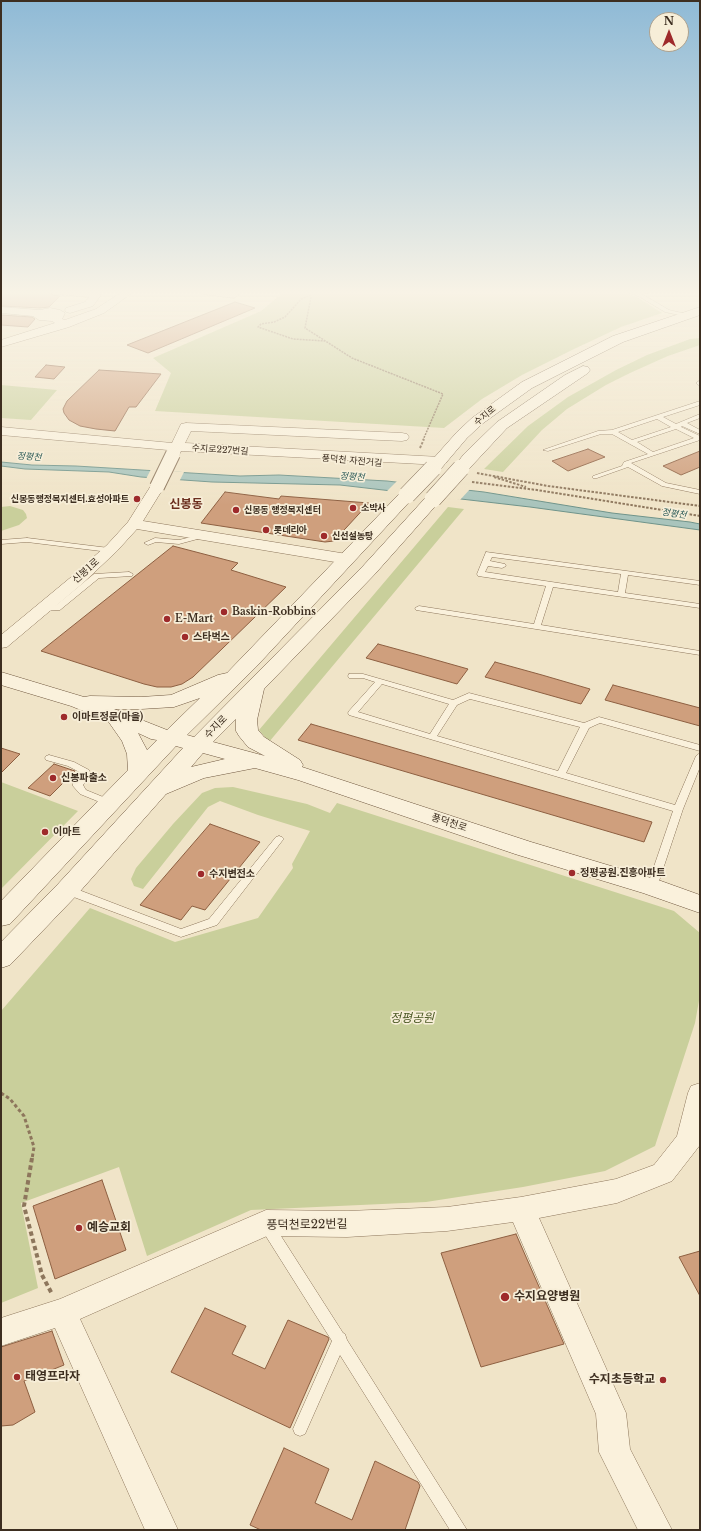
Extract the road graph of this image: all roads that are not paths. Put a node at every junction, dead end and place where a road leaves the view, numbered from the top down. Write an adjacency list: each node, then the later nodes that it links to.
1 (570, 362): 19 (main road, 수지로)
2 (599, 362): 47 (main road, 수지로, bridge)
3 (700, 403): 5 (lane)
4 (700, 416): 6 (lane)
5 (657, 417): 7 (lane); 11 (lane)
6 (682, 423): 7 (lane); 12 (lane)
7 (676, 427): 12 (lane); 14 (lane)
8 (594, 428): 10 (lane)
9 (1, 431): 16 (street, 수지로227번길)
10 (600, 432): 11 (lane); 15 (lane)
11 (613, 432): 14 (lane)
12 (699, 436): 17 (lane)
13 (402, 437): 16 (street, 신봉1로)
14 (632, 442): 17 (lane)
15 (546, 450)
16 (175, 451): 19 (street, 수지로227번길); 24 (street, 신봉1로, bridge)
17 (653, 454): 18 (lane)
18 (626, 463): 20 (lane); 22 (lane)
19 (437, 465): 29 (main road, 수지로, bridge)
20 (595, 477)
21 (700, 486): 22 (lane)
22 (688, 490): 23 (lane)
23 (700, 492)
24 (134, 524): 25 (street); 28 (street, 신봉1로)
25 (206, 536): 27 (lane); 29 (street)
26 (1, 542): 28 (lane)
27 (148, 543)
28 (109, 550): 39 (street, 신봉1로)
29 (347, 559): 43 (main road)
30 (486, 563): 31 (lane); 32 (lane); 35 (lane)
31 (502, 566)
32 (625, 573): 34 (lane); 36 (lane)
33 (129, 574): 39 (lane)
34 (700, 582)
35 (550, 584): 36 (lane); 40 (lane)
36 (621, 595): 37 (lane)
37 (700, 606)
38 (419, 608): 40 (lane)
39 (42, 609): 41 (street, 신봉1로)
40 (538, 627): 42 (lane)
41 (1, 643)
42 (700, 653)
43 (239, 673): 48 (main road); 53 (main road)
44 (352, 676): 46 (lane)
45 (1, 678): 48 (main road)
46 (380, 681): 49 (lane); 52 (lane)
47 (255, 686): 54 (main road, 수지로); 61 (main road)
48 (78, 702): 50 (main road)
49 (454, 702): 51 (lane); 52 (lane)
50 (118, 719): 53 (main road); 59 (main road)
51 (585, 726): 55 (lane); 60 (lane)
52 (432, 737): 60 (lane)
53 (171, 738): 54 (main road); 59 (main road)
54 (198, 745): 58 (main road, 풍덕천로); 62 (main road, 수지로)
55 (700, 748)
56 (700, 756): 64 (lane)
57 (49, 758): 63 (lane)
58 (258, 762): 61 (main road, 풍덕천로); 62 (main road)
59 (139, 772): 63 (main road)
60 (562, 774): 64 (lane)
61 (306, 775): 66 (main road, 풍덕천로)
62 (156, 791): 67 (main road, 수지로)
63 (110, 803): 69 (main road)
64 (678, 809): 66 (lane)
65 (279, 839): 67 (lane)
66 (652, 887): 68 (main road, 풍덕천로)
67 (67, 890): 70 (main road, 수지로)
68 (700, 904)
69 (1, 917)
70 (1, 958)
71 (700, 1093): 72 (street, 풍덕천로22번길)
72 (521, 1209): 73 (street, 풍덕천로22번길); 80 (street)
73 (266, 1223): 74 (street, 풍덕천로22번길); 76 (lane)
74 (62, 1312): 75 (street, 풍덕천로22번길); 78 (street)
75 (1, 1332)
76 (340, 1340): 77 (lane); 79 (lane)
77 (300, 1429)
78 (162, 1530)
79 (459, 1530)
80 (656, 1530)

